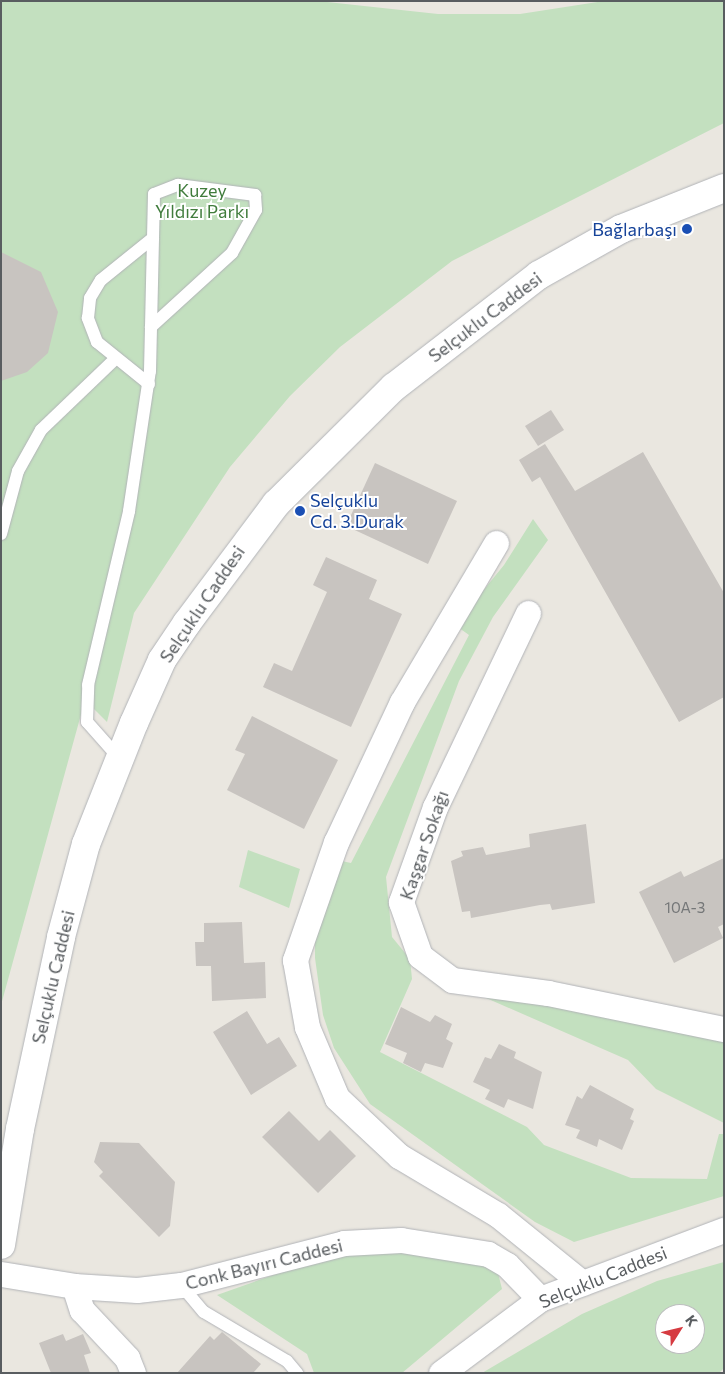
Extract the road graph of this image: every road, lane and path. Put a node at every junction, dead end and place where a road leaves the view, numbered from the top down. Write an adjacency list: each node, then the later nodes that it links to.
1 (724, 188): 9 (street, Selçuklu Caddesi)
2 (153, 238): 3 (lane); 3 (lane); 4 (lane)
3 (151, 327): 5 (lane)
4 (115, 359): 5 (lane); 6 (lane)
5 (148, 384): 9 (lane)
6 (1, 534)
7 (496, 543): 14 (street)
8 (528, 613): 10 (street, Kaşgar Sokağı)
9 (119, 758): 12 (street, Selçuklu Caddesi)
10 (724, 1028)
11 (724, 1230): 14 (street, Selçuklu Caddesi)
12 (2, 1239)
13 (1, 1274): 16 (street, Conk Bayırı Caddesi)
14 (582, 1283): 17 (street, Selçuklu Caddesi)
15 (181, 1285): 16 (street, Conk Bayırı Caddesi); 17 (street, Conk Bayırı Caddesi); 19 (lane)
16 (74, 1286): 18 (street)
17 (540, 1299): 20 (street, Selçuklu Caddesi)
18 (133, 1373)
19 (297, 1373)
20 (441, 1373)

